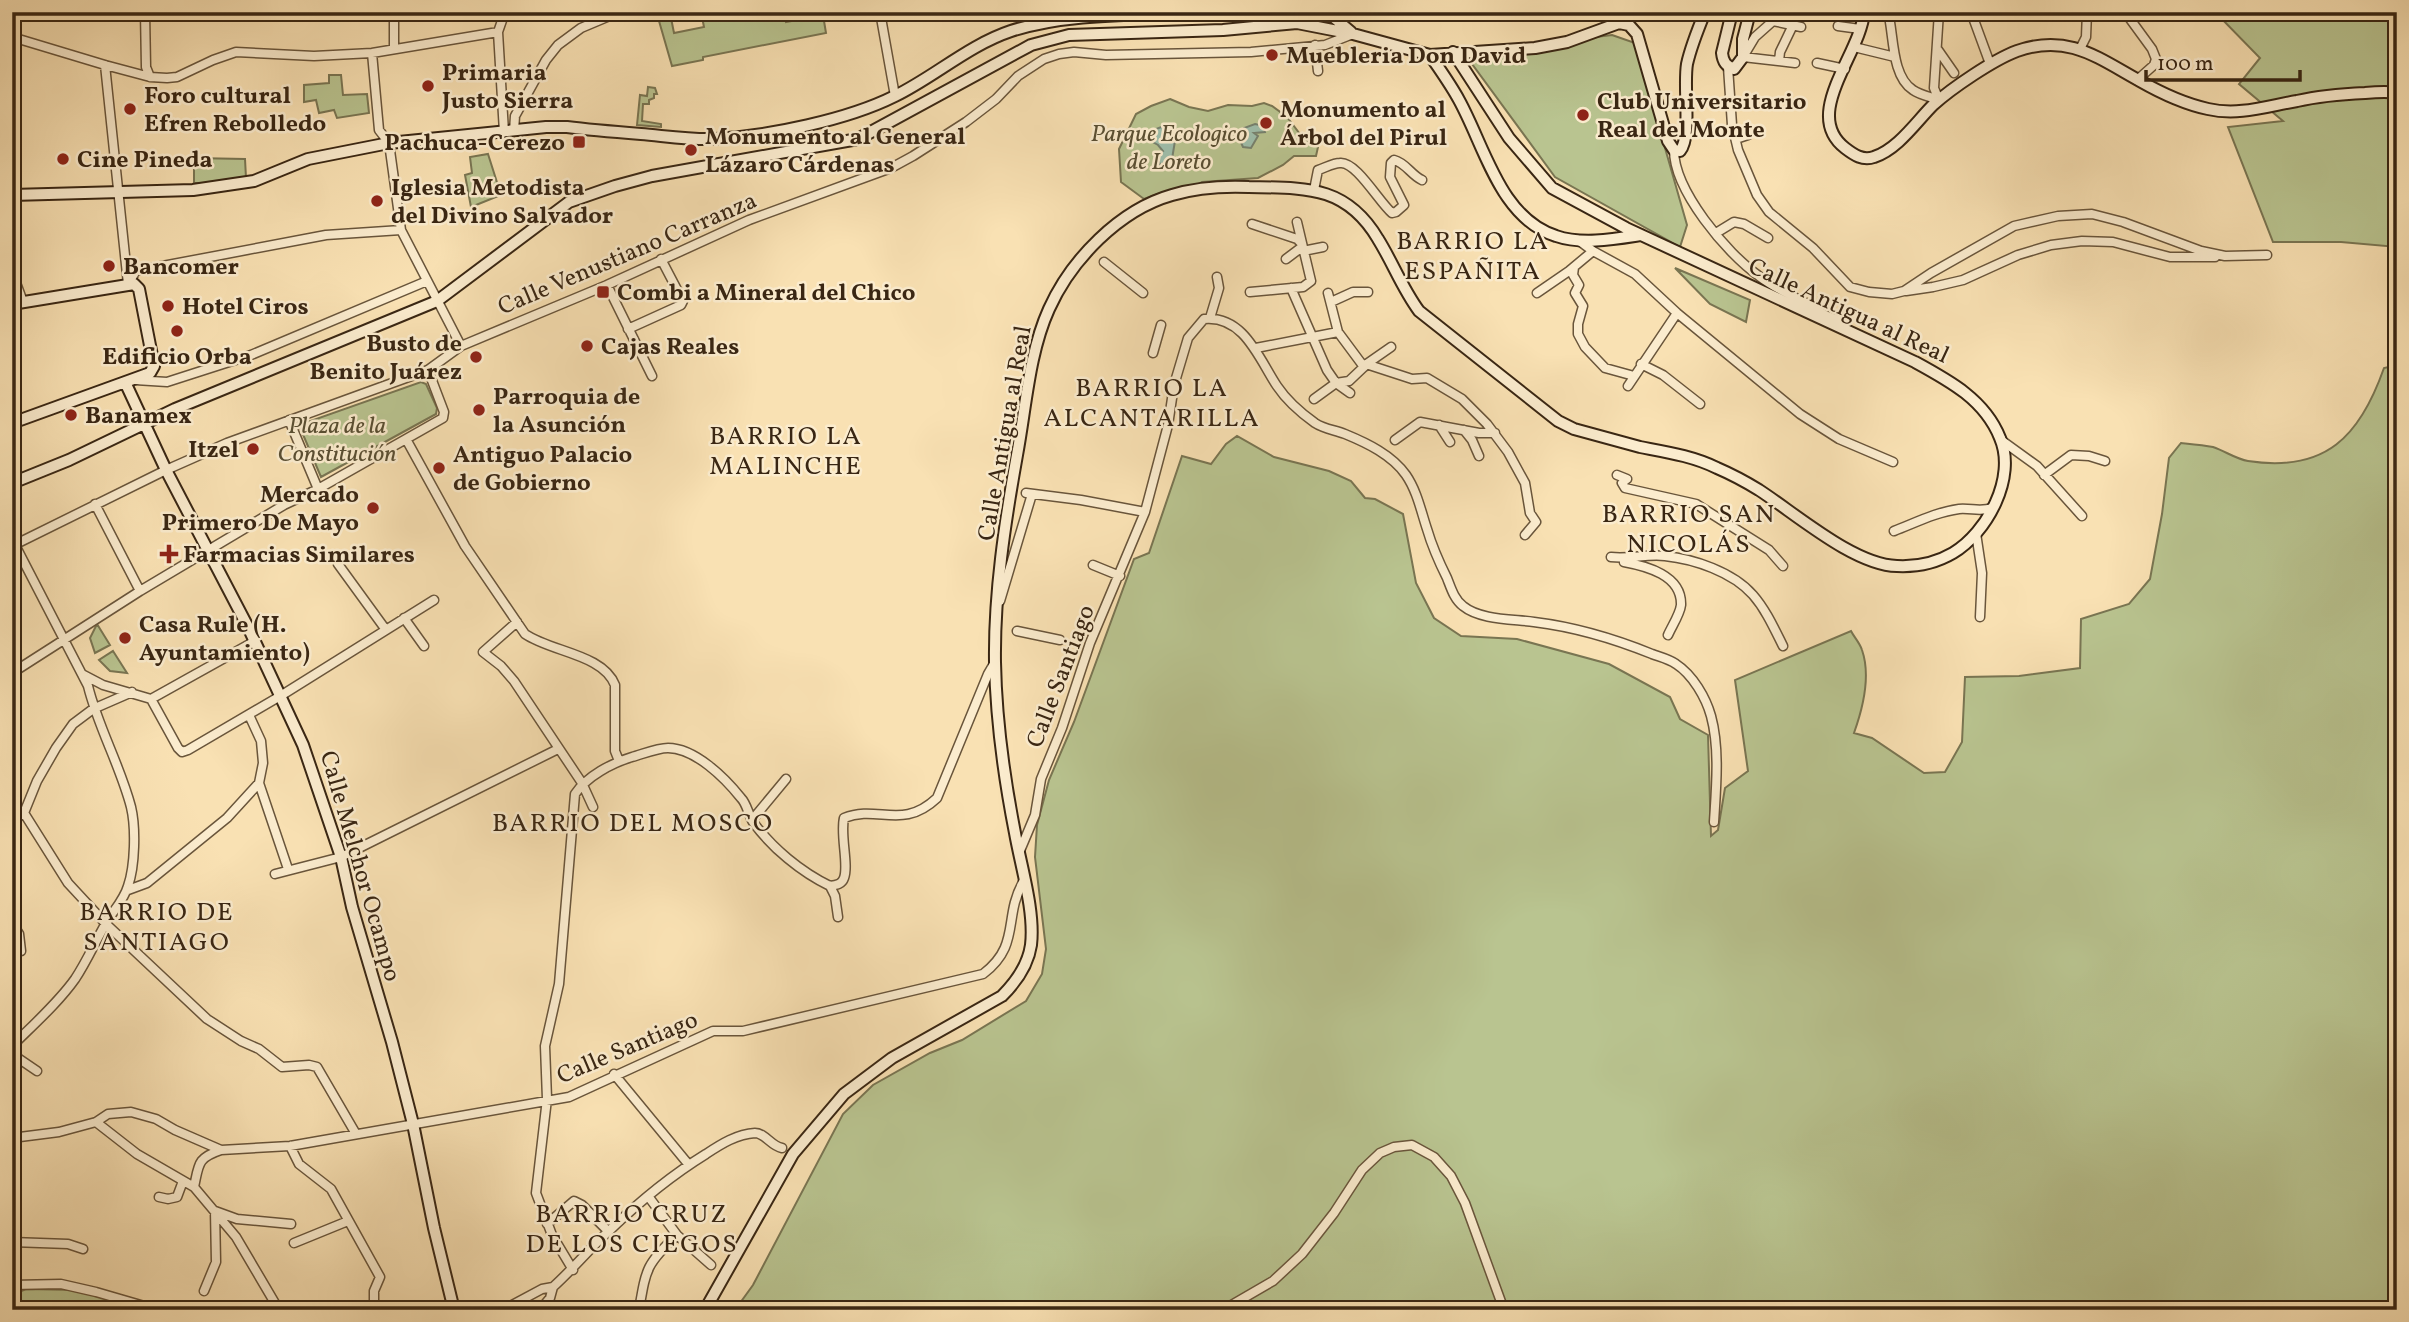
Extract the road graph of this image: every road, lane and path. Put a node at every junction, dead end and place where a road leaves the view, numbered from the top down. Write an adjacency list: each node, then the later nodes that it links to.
1 (145, 12): 42 (street)
2 (394, 12): 25 (street)
3 (505, 12): 20 (street)
4 (619, 12): 47 (street)
5 (880, 12): 45 (street)
6 (1211, 12): 45 (main road)
7 (1318, 12): 21 (main road)
8 (1705, 12): 51 (main road)
9 (1732, 12): 38 (main road)
10 (1750, 12): 31 (main road)
11 (1864, 12): 19 (main road)
12 (1888, 12): 32 (street)
13 (1939, 12): 27 (street)
14 (1971, 12): 34 (street)
15 (2087, 12): 26 (street)
16 (2125, 12): 43 (street)
17 (1775, 16): 31 (street); 33 (street)
18 (1838, 26): 19 (street)
19 (1860, 29): 24 (main road)
20 (498, 32): 25 (street); 47 (street)
21 (1353, 34): 23 (street, Calle Venustiano Carranza); 30 (main road); 83 (main road)
22 (12, 37): 37 (street)
23 (1315, 45): 40 (street); 69 (street, Calle Venustiano Carranza)
24 (1854, 47): 32 (street); 39 (main road)
25 (394, 49): 29 (street)
26 (2080, 49): 43 (main road); 46 (main road)
27 (1938, 50): 41 (street); 46 (street)
28 (1453, 52): 30 (main road); 51 (main road); 60 (main road, Calle Antigua al Real)
29 (372, 53): 42 (street); 50 (street)
30 (1430, 55): 62 (main road)
31 (1743, 57): 33 (street); 38 (main road)
32 (1895, 57): 46 (street)
33 (1779, 61): 35 (street)
34 (1989, 61)
35 (1795, 63)
36 (1817, 63): 39 (street)
37 (105, 65): 42 (street); 54 (street)
38 (1728, 67): 49 (street)
39 (1845, 69): 46 (main road)
40 (1318, 71)
41 (1954, 72)
42 (150, 77)
43 (2137, 80): 44 (main road)
44 (2397, 93)
45 (895, 96): 47 (main road)
46 (1939, 100)
47 (509, 132): 50 (main road)
48 (1748, 135): 49 (street)
49 (1736, 139): 78 (street)
50 (390, 143): 54 (main road); 58 (street)
51 (1674, 149): 59 (street)
52 (1422, 180): 53 (street)
53 (1314, 190): 130 (main road, Calle Antigua al Real); 140 (main road, Calle Antigua al Real)
54 (119, 191): 55 (main road); 75 (street)
55 (12, 195)
56 (1297, 222): 63 (street)
57 (1252, 224): 63 (street)
58 (401, 230): 74 (street); 75 (street)
59 (1716, 233): 61 (street); 87 (street)
60 (1641, 235): 62 (main road); 115 (main road, Calle Antigua al Real)
61 (1768, 238)
62 (1578, 240): 65 (street)
63 (1302, 247): 64 (street); 68 (street); 77 (street)
64 (1323, 247)
65 (1593, 251): 71 (street); 85 (street)
66 (2267, 255): 67 (street)
67 (2225, 256): 78 (street); 78 (street)
68 (1286, 258)
69 (661, 259): 76 (street, Calle Venustiano Carranza); 89 (street)
70 (1104, 262): 81 (street)
71 (1574, 267): 82 (street); 100 (street)
72 (12, 272): 84 (street)
73 (1217, 277): 86 (street)
74 (427, 281): 83 (street); 101 (street)
75 (128, 284): 84 (main road); 101 (main road)
76 (607, 285): 89 (street); 92 (street, Calle Venustiano Carranza)
77 (1291, 288): 79 (street); 91 (street)
78 (1904, 291)
79 (1250, 292)
80 (1368, 292): 90 (street)
81 (1143, 293)
82 (1537, 293)
83 (436, 301): 92 (street); 109 (main road)
84 (18, 303)
85 (1677, 313): 96 (street); 119 (street)
86 (1210, 318): 94 (street); 127 (street, Calle Santiago)
87 (1844, 321)
88 (1161, 325): 95 (street)
89 (628, 329): 99 (street)
90 (1338, 332): 91 (street); 97 (street)
91 (1312, 337): 94 (street); 102 (street)
92 (461, 346): 98 (street, Calle Venustiano Carranza)
93 (1391, 347): 97 (street)
94 (1256, 348): 169 (street)
95 (1153, 353)
96 (1641, 364): 100 (street); 106 (street)
97 (1365, 366): 102 (street); 112 (street)
98 (428, 370): 107 (street, Calle Venustiano Carranza); 113 (street)
99 (652, 376)
100 (1634, 376): 103 (street)
101 (128, 381): 108 (main road); 109 (main road, Calle Melchor Ocampo)
102 (1336, 383): 104 (street); 105 (street)
103 (1628, 386)
104 (1350, 393)
105 (1314, 399)
106 (1700, 404)
107 (289, 420): 120 (street, Calle Venustiano Carranza); 124 (street)
108 (12, 423)
109 (144, 425): 120 (main road, Calle Melchor Ocampo); 123 (main road)
110 (1439, 425): 111 (street); 114 (street); 116 (street)
111 (1464, 430): 112 (street); 117 (street)
112 (1495, 433): 131 (street)
113 (406, 439): 124 (street); 143 (street)
114 (1395, 440)
115 (2001, 440): 122 (street); 126 (main road, Calle Antigua al Real)
116 (1450, 442)
117 (1479, 456)
118 (2105, 461): 122 (street)
119 (1893, 462)
120 (166, 470): 125 (street, Calle Venustiano Carranza); 133 (main road, Calle Melchor Ocampo)
121 (1617, 475): 136 (street)
122 (2044, 475): 128 (street)
123 (12, 483)
124 (318, 489): 133 (street)
125 (95, 504): 132 (street, Calle Venustiano Carranza); 138 (street)
126 (1992, 508): 129 (street); 130 (main road, Calle Antigua al Real)
127 (1145, 512): 137 (street, Calle Santiago); 140 (street)
128 (2082, 516)
129 (1894, 531)
130 (1976, 533): 141 (street)
131 (1525, 535)
132 (13, 543): 147 (street)
133 (208, 551): 138 (street); 149 (main road, Calle Melchor Ocampo)
134 (338, 564): 144 (street)
135 (1093, 565): 137 (street)
136 (1783, 566)
137 (1120, 576): 170 (street, Calle Santiago)
138 (140, 591): 147 (street)
139 (434, 600): 142 (street)
140 (998, 607): 152 (main road, Calle Antigua al Real)
141 (1980, 617)
142 (404, 618): 144 (street); 150 (street)
143 (517, 622): 160 (street); 161 (street)
144 (386, 630): 156 (street)
145 (1017, 631): 148 (street)
146 (1668, 635): 151 (street)
147 (64, 638): 153 (street); 154 (street)
148 (1060, 640)
149 (255, 641): 156 (main road, Calle Melchor Ocampo); 157 (street)
150 (424, 646)
151 (1783, 646)
152 (995, 662): 170 (main road, Calle Antigua al Real); 175 (street)
153 (12, 673)
154 (82, 674): 155 (street); 158 (street)
155 (132, 692): 157 (street); 158 (street)
156 (282, 695): 159 (street); 171 (main road, Calle Melchor Ocampo)
157 (151, 699): 159 (street)
158 (93, 709): 166 (street); 176 (street)
159 (249, 715): 163 (street)
160 (558, 749): 164 (street); 171 (street)
161 (619, 761): 164 (street); 168 (street)
162 (786, 779): 168 (street)
163 (259, 783): 172 (street); 176 (street)
164 (582, 783): 165 (street); 185 (street)
165 (593, 807)
166 (24, 813): 167 (street); 179 (street)
167 (12, 820)
168 (752, 820): 175 (street)
169 (1714, 822)
170 (1018, 855): 174 (main road, Calle Antigua al Real)
171 (341, 857): 172 (street); 187 (main road, Calle Melchor Ocampo)
172 (288, 869): 173 (street)
173 (275, 874)
174 (1023, 881): 184 (street, Calle Santiago); 219 (main road, Calle Antigua al Real)
175 (830, 886): 177 (street)
176 (128, 890): 179 (street)
177 (838, 917)
178 (12, 923): 180 (street)
179 (106, 924): 181 (street); 188 (street)
180 (21, 951)
181 (12, 1045)
182 (12, 1054): 183 (street)
183 (37, 1071)
184 (614, 1074): 185 (street, Calle Santiago); 193 (street)
185 (547, 1099): 187 (street, Calle Santiago); 201 (street)
186 (96, 1122): 189 (street, Calle Santiago); 192 (street, Calle Santiago); 194 (street)
187 (413, 1124): 188 (street, Calle Santiago); 215 (main road, Calle Melchor Ocampo)
188 (356, 1133): 190 (street, Calle Santiago)
189 (12, 1138)
190 (290, 1146): 192 (street, Calle Santiago); 199 (street)
191 (782, 1148): 193 (street)
192 (221, 1150): 195 (street)
193 (688, 1165): 197 (street)
194 (183, 1181): 195 (street); 196 (street)
195 (194, 1187): 198 (street)
196 (159, 1196)
197 (648, 1196): 202 (street); 203 (street)
198 (215, 1211): 200 (street); 211 (street); 213 (street)
199 (348, 1222): 205 (street); 214 (street)
200 (291, 1224)
201 (547, 1224): 202 (street); 208 (street)
202 (608, 1231): 208 (street)
203 (677, 1235): 207 (street); 218 (street)
204 (12, 1242): 206 (street)
205 (294, 1243)
206 (83, 1249)
207 (710, 1265)
208 (573, 1269): 210 (street)
209 (12, 1285): 212 (street)
210 (553, 1287): 216 (street); 217 (street)
211 (204, 1291)
212 (158, 1310)
213 (279, 1310)
214 (363, 1310)
215 (454, 1310)
216 (503, 1310)
217 (540, 1310)
218 (639, 1310)
219 (705, 1310)
220 (1223, 1310): 221 (street)
221 (1504, 1310)

